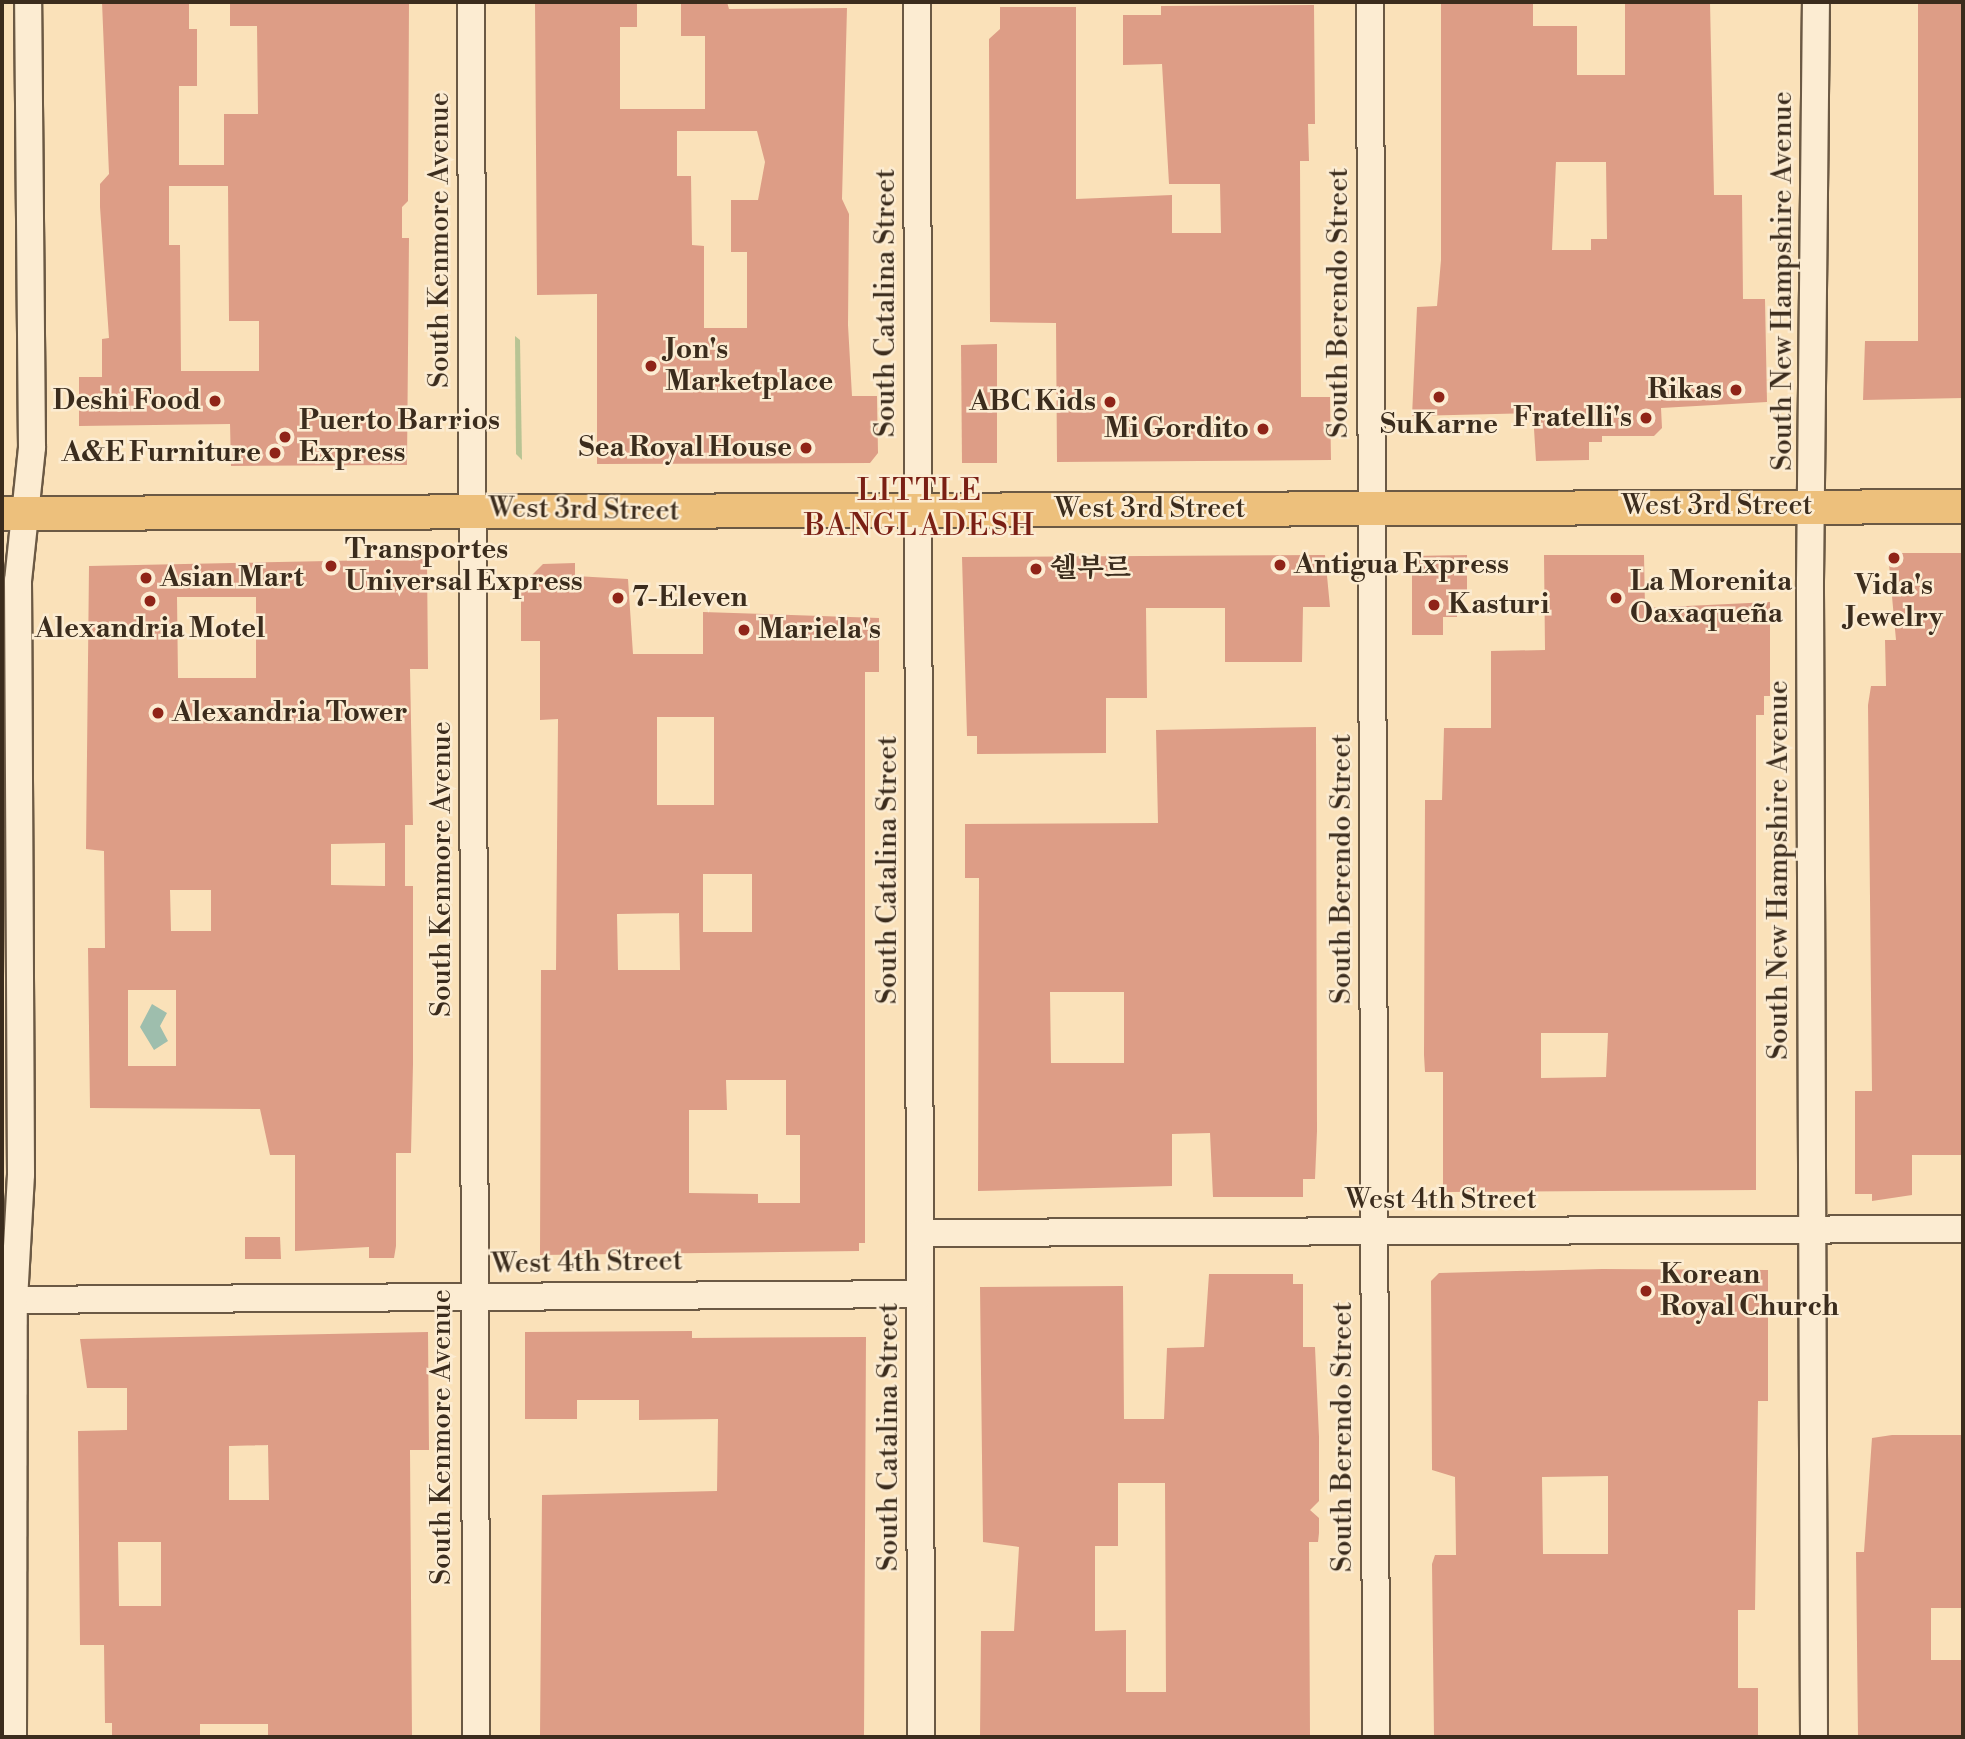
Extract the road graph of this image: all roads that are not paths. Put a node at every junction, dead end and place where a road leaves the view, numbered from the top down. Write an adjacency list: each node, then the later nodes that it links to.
1 (28, 2): 11 (street)
2 (471, 2): 9 (street, South Kenmore Avenue)
3 (917, 2): 10 (street, South Catalina Street)
4 (1370, 2): 8 (street, South Berendo Street)
5 (1816, 2): 6 (street, South New Hampshire Avenue)
6 (1813, 506): 7 (main road, West 3rd Street); 8 (main road, West 3rd Street); 13 (street, South New Hampshire Avenue)
7 (1963, 506)
8 (1372, 508): 10 (main road, West 3rd Street); 14 (street, South Berendo Street)
9 (474, 509): 10 (main road, West 3rd Street); 11 (main road, West 3rd Street); 17 (street, South Kenmore Avenue)
10 (918, 510): 15 (street, South Catalina Street)
11 (13, 513): 18 (street)
12 (1963, 1229): 13 (street, West 4th Street)
13 (1812, 1230): 14 (street, West 4th Street); 23 (street, South New Hampshire Avenue)
14 (1374, 1231): 15 (street, West 4th Street); 22 (street, South Berendo Street)
15 (920, 1233): 16 (street, South Catalina Street)
16 (920, 1294): 17 (street, West 4th Street); 21 (street, South Catalina Street)
17 (472, 1296): 18 (street, West 4th Street); 20 (street, South Kenmore Avenue)
18 (8, 1300): 19 (street)
19 (13, 1737)
20 (476, 1737)
21 (921, 1737)
22 (1377, 1737)
23 (1814, 1737)

